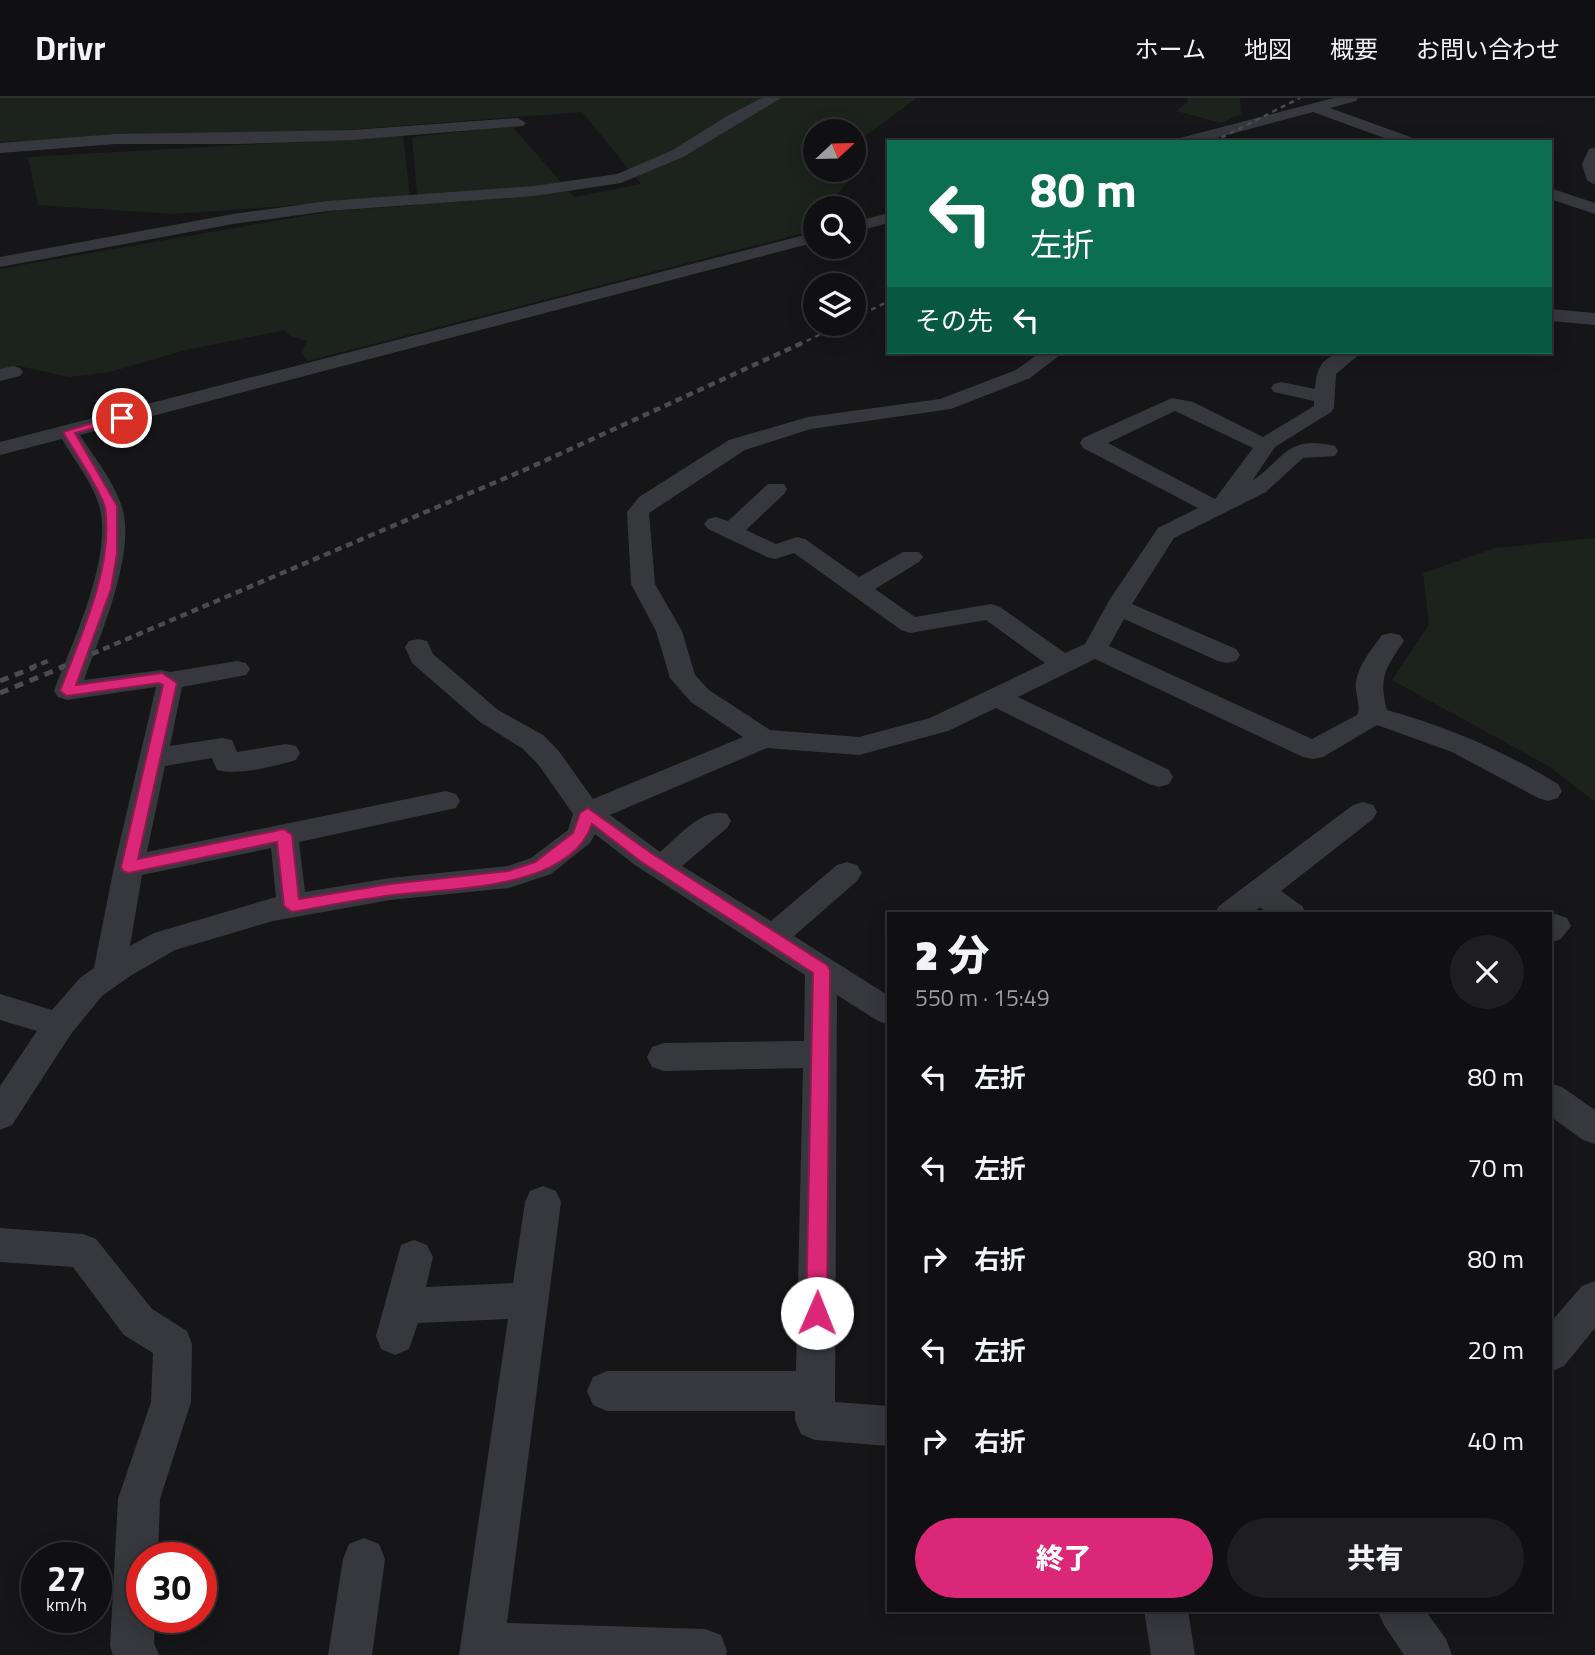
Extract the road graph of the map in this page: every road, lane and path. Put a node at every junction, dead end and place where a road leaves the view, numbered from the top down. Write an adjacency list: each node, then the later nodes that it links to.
1 (774, 98): 16 (street)
2 (1293, 98): 4 (street)
3 (1351, 98): 4 (street)
4 (1314, 107): 6 (street); 7 (street)
5 (518, 123): 8 (street)
6 (1190, 140)
7 (1405, 140)
8 (0, 148)
9 (1595, 152): 10 (street)
10 (1595, 180)
11 (1552, 194): 12 (street)
12 (1595, 209)
13 (887, 219): 14 (street)
14 (866, 224)
15 (803, 240): 23 (street)
16 (0, 261)
17 (1552, 315): 18 (street)
18 (1595, 319)
19 (1051, 354): 41 (street)
20 (1349, 354): 22 (street)
21 (1281, 388): 22 (street)
22 (1324, 397): 24 (street)
23 (68, 432): 25 (street); 38 (street)
24 (1265, 446): 28 (street); 28 (street)
25 (0, 449)
26 (1327, 451): 28 (street)
27 (776, 489): 30 (street)
28 (1221, 505): 31 (street)
29 (911, 557): 30 (street)
30 (859, 588): 36 (street)
31 (1118, 607): 34 (street); 35 (street)
32 (1391, 641): 40 (street)
33 (418, 647): 48 (street)
34 (1095, 649): 36 (street); 40 (street)
35 (1227, 655)
36 (1063, 664): 39 (street)
37 (237, 669): 38 (street)
38 (167, 681): 43 (street)
39 (995, 697): 41 (street); 44 (street)
40 (1370, 714): 45 (street)
41 (764, 739): 48 (street)
42 (286, 753): 43 (street)
43 (154, 758): 51 (street)
44 (1158, 777)
45 (1548, 790)
46 (446, 801): 50 (street)
47 (1363, 812): 54 (street)
48 (588, 813): 52 (street); 55 (street)
49 (717, 821): 52 (street)
50 (284, 835): 51 (street); 55 (street)
51 (129, 867): 60 (street)
52 (660, 867): 58 (street)
53 (847, 873): 58 (street)
54 (1259, 891): 56 (street); 57 (street)
55 (292, 906): 60 (street)
56 (1233, 912)
57 (1288, 912)
58 (772, 939): 59 (street)
59 (821, 970): 62 (street); 64 (street)
60 (109, 974): 63 (street)
61 (0, 1007): 63 (street)
62 (887, 1011)
63 (59, 1025): 67 (street)
64 (820, 1054): 65 (street); 76 (street)
65 (664, 1057)
66 (1552, 1098): 68 (street)
67 (0, 1115)
68 (1595, 1129)
69 (543, 1202): 73 (street)
70 (0, 1245): 83 (street)
71 (414, 1257): 73 (street)
72 (1595, 1299): 74 (street)
73 (529, 1300): 81 (street)
74 (1552, 1351)
75 (607, 1391): 76 (street)
76 (816, 1391): 77 (street)
77 (887, 1426)
78 (365, 1559): 84 (street)
79 (1166, 1612): 85 (street)
80 (1400, 1612): 86 (street)
81 (481, 1650): 82 (street)
82 (705, 1651)
83 (137, 1655)
84 (350, 1655)
85 (1173, 1655)
86 (1430, 1655)

